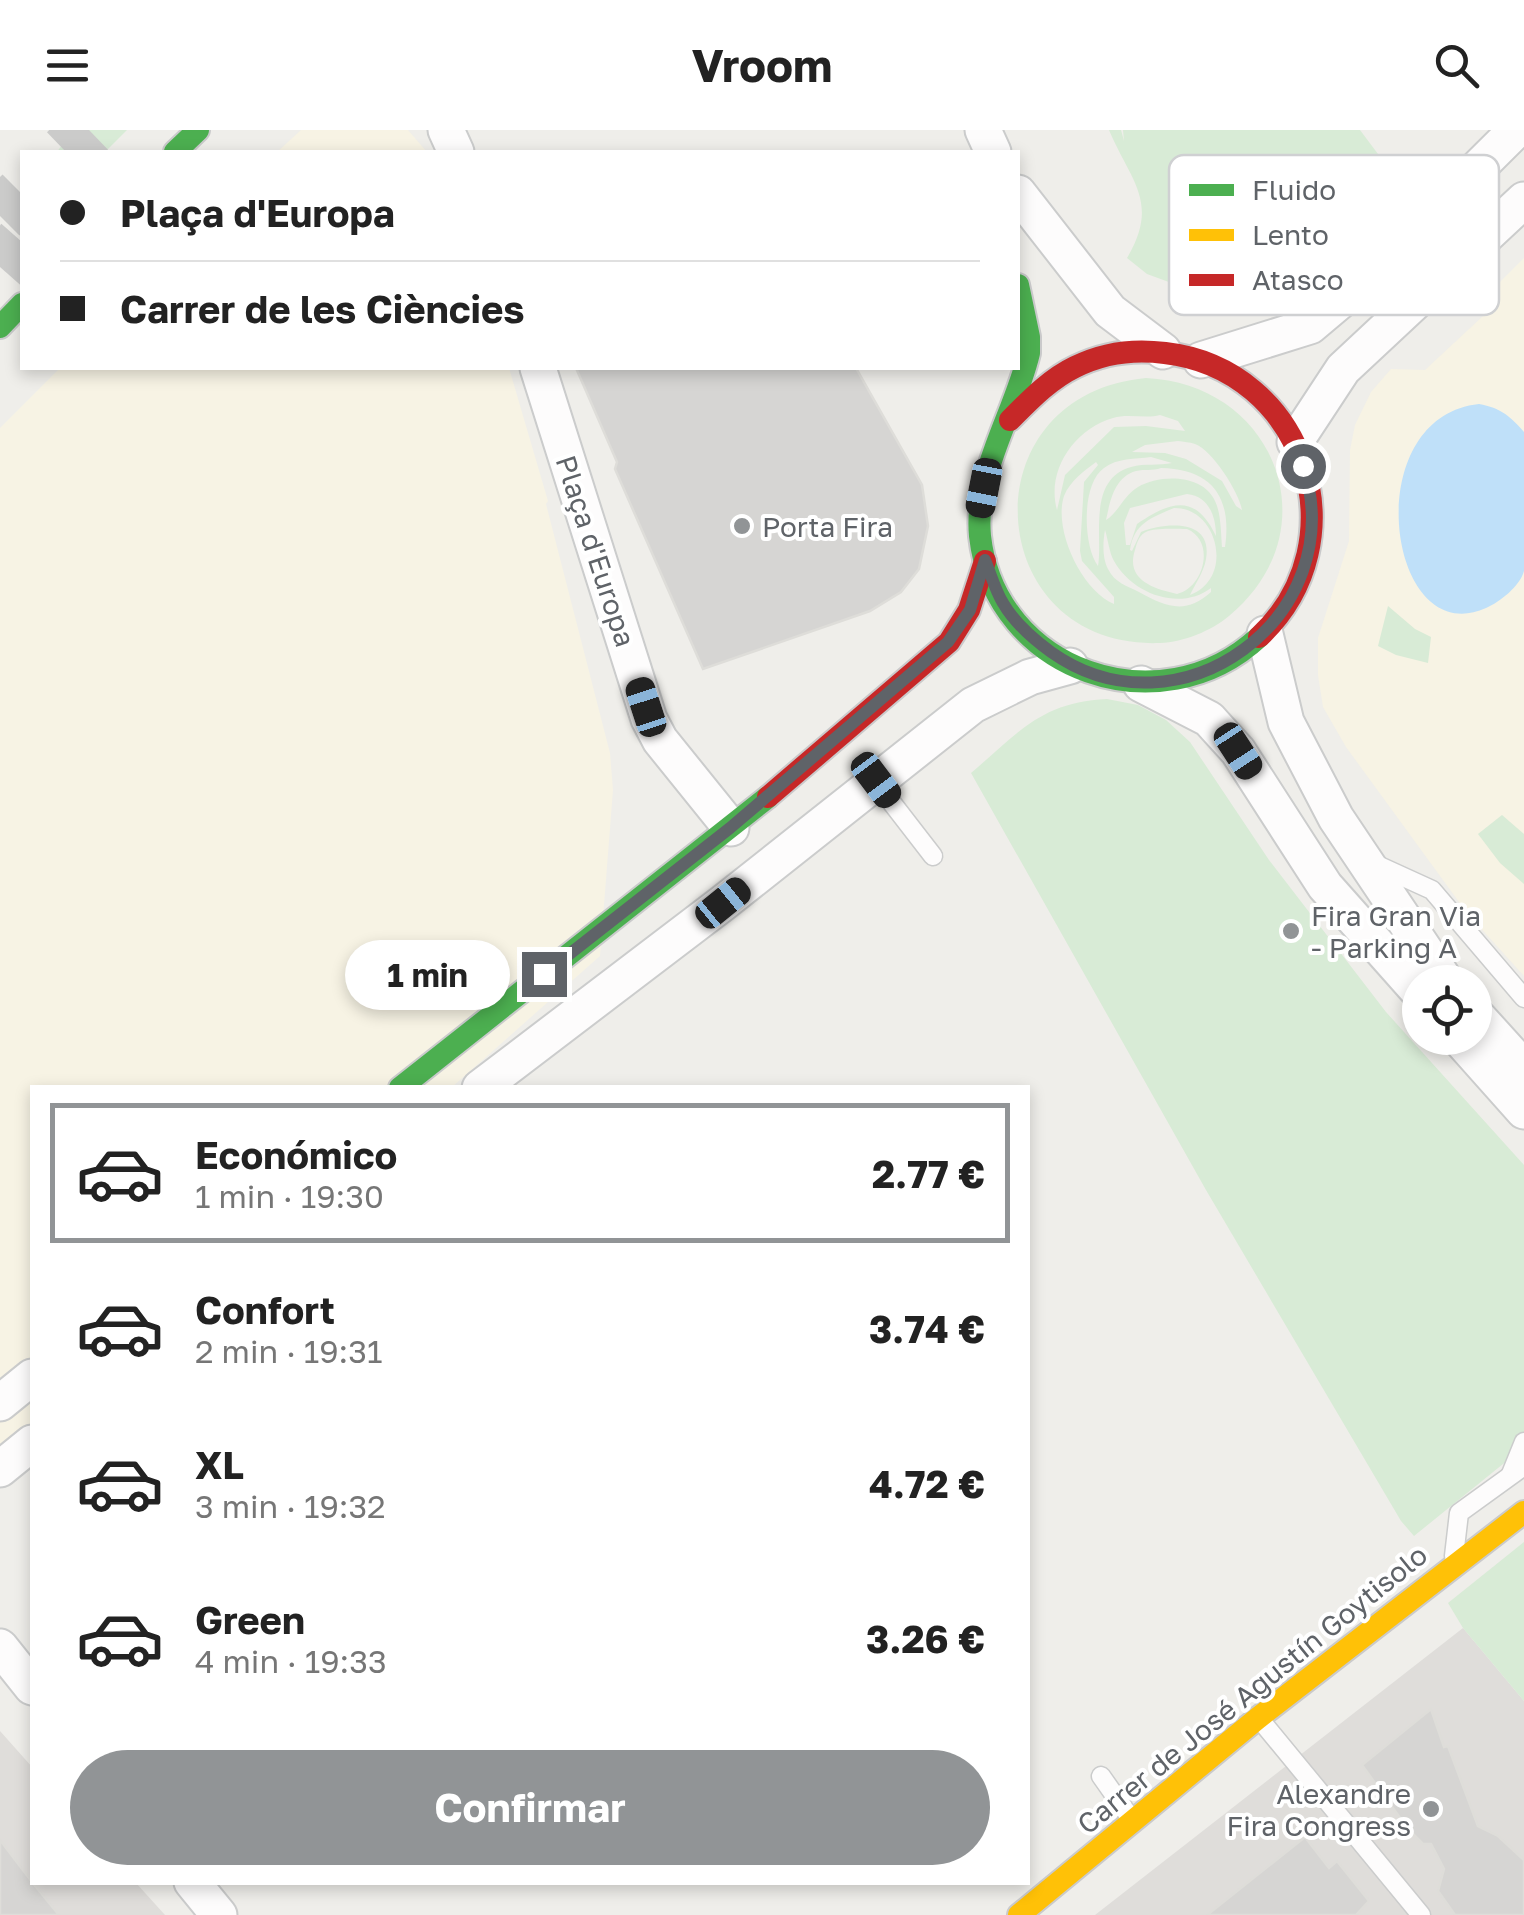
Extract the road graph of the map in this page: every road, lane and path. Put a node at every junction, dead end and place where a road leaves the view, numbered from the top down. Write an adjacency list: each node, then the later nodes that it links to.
1 (198, 130): 3 (street)
2 (1516, 130): 4 (street)
3 (177, 150)
4 (1491, 155)
5 (1020, 196): 13 (street)
6 (1524, 200): 7 (street)
7 (1499, 223)
8 (1020, 295): 16 (street)
9 (20, 306): 12 (street)
10 (1323, 315): 14 (street)
11 (1401, 315): 17 (street)
12 (0, 327)
13 (1163, 351): 14 (street); 16 (street)
14 (1201, 360): 17 (street)
15 (539, 370): 23 (street, Plaça d'Europa)
16 (1010, 420): 18 (street)
17 (1295, 442): 19 (street)
18 (985, 560): 20 (street); 23 (street)
19 (1265, 634): 21 (street); 25 (street)
20 (1070, 666): 21 (street); 22 (street)
21 (1141, 684): 27 (street)
22 (876, 780): 24 (lane); 33 (street)
23 (730, 828): 32 (street)
24 (933, 856)
25 (1364, 858): 26 (street); 28 (lane)
26 (1435, 965)
27 (1402, 973)
28 (1524, 998)
29 (1492, 1033): 31 (street)
30 (1474, 1055): 34 (street)
31 (1524, 1068)
32 (404, 1085)
33 (484, 1085)
34 (1524, 1111)
35 (30, 1379): 36 (street)
36 (0, 1403)
37 (1524, 1442): 40 (lane)
38 (30, 1445): 39 (street)
39 (0, 1468)
40 (1518, 1470): 42 (lane)
41 (1524, 1512): 42 (street, Carrer de José Agustín Goytisolo)
42 (1452, 1566): 45 (street, Carrer de José Agustín Goytisolo)
43 (0, 1647): 44 (street)
44 (30, 1684)
45 (1258, 1718): 47 (street, Carrer de José Agustín Goytisolo); 51 (lane)
46 (1101, 1776): 47 (lane)
47 (1132, 1821): 50 (street, Carrer de José Agustín Goytisolo)
48 (194, 1885): 49 (street)
49 (219, 1915)
50 (1020, 1915)
51 (1420, 1915)

